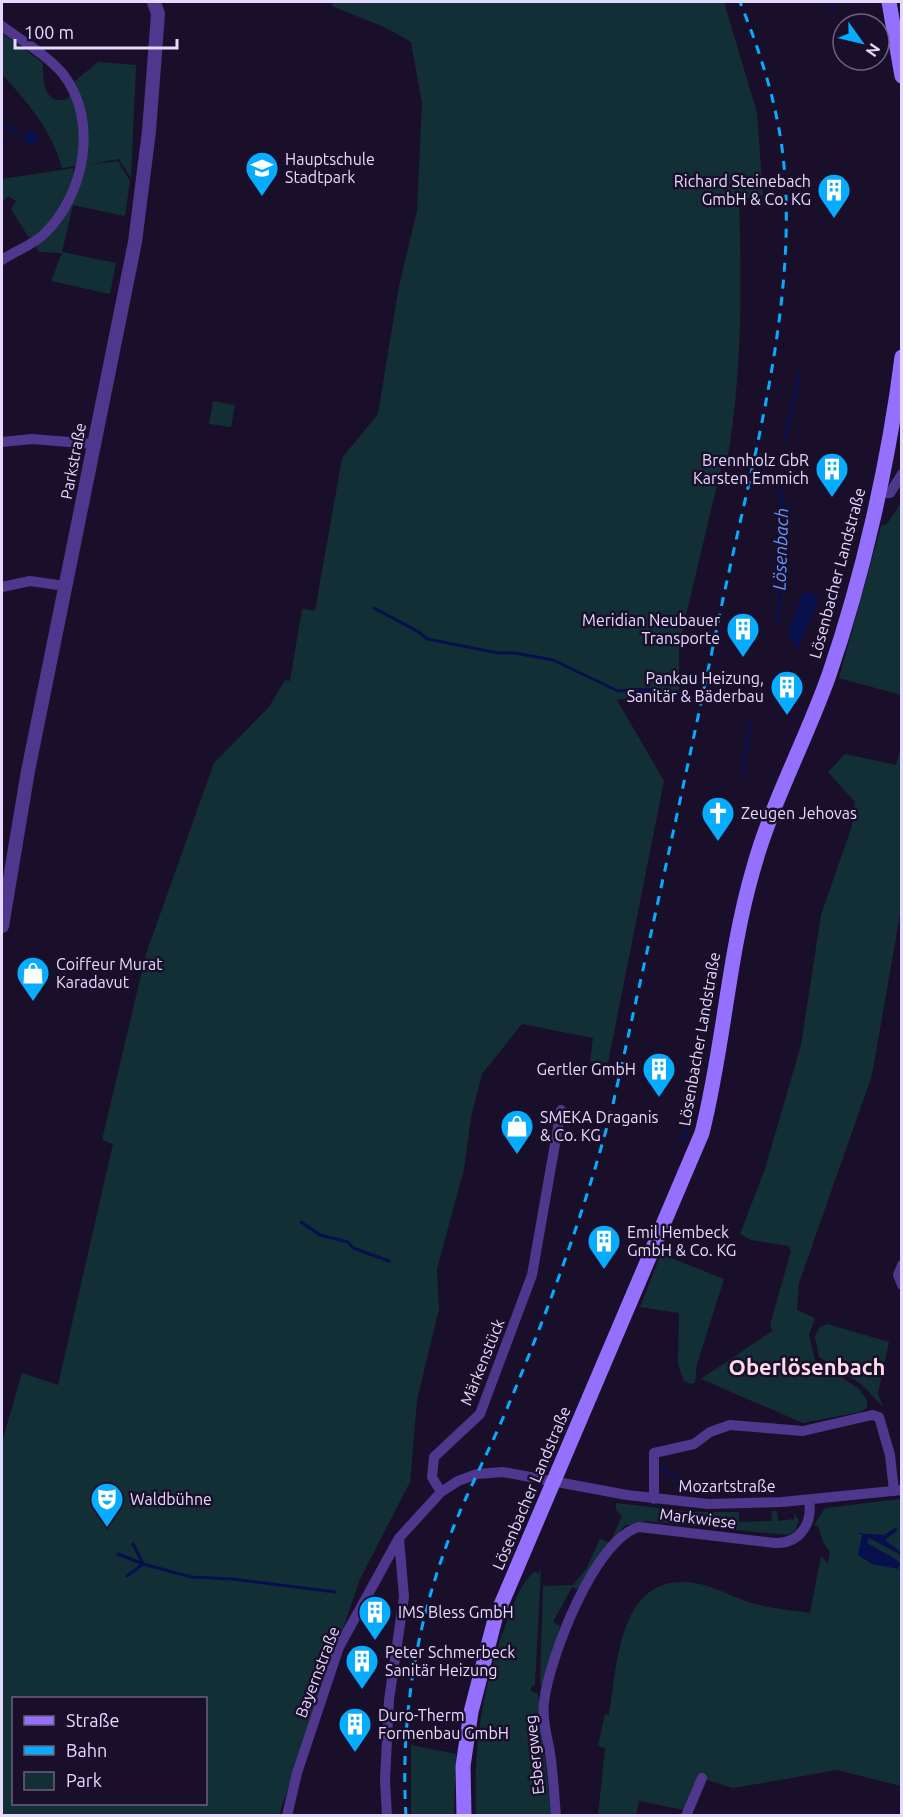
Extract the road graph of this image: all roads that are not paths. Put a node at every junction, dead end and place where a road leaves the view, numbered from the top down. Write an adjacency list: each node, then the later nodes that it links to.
1 (154, 2): 8 (street, Parkstraße)
2 (893, 5): 4 (main road)
3 (2, 26): 5 (street)
4 (902, 76)
5 (2, 260)
6 (902, 357): 10 (main road, Lösenbacher Landstraße)
7 (2, 442): 8 (street)
8 (94, 444): 11 (street, Parkstraße)
9 (902, 474): 10 (street)
10 (877, 493): 17 (main road, Lösenbacher Landstraße)
11 (64, 586): 12 (street); 13 (street, Parkstraße)
12 (2, 587)
13 (2, 926)
14 (561, 1110): 19 (street, Märkenstück)
15 (902, 1265): 16 (street)
16 (902, 1285)
17 (554, 1480): 19 (street); 20 (street, Mozartstraße); 27 (main road, Lösenbacher Landstraße)
18 (898, 1490): 20 (street); 21 (street, Mozartstraße)
19 (441, 1492): 22 (street, Bayernstraße)
20 (654, 1499): 21 (street, Mozartstraße)
21 (809, 1500): 23 (street, Markwiese)
22 (399, 1538): 25 (street, Bayernstraße); 26 (street)
23 (546, 1692): 28 (street, Esbergweg)
24 (702, 1778): 29 (street)
25 (287, 1815)
26 (387, 1815)
27 (464, 1815)
28 (556, 1815)
29 (686, 1815)

